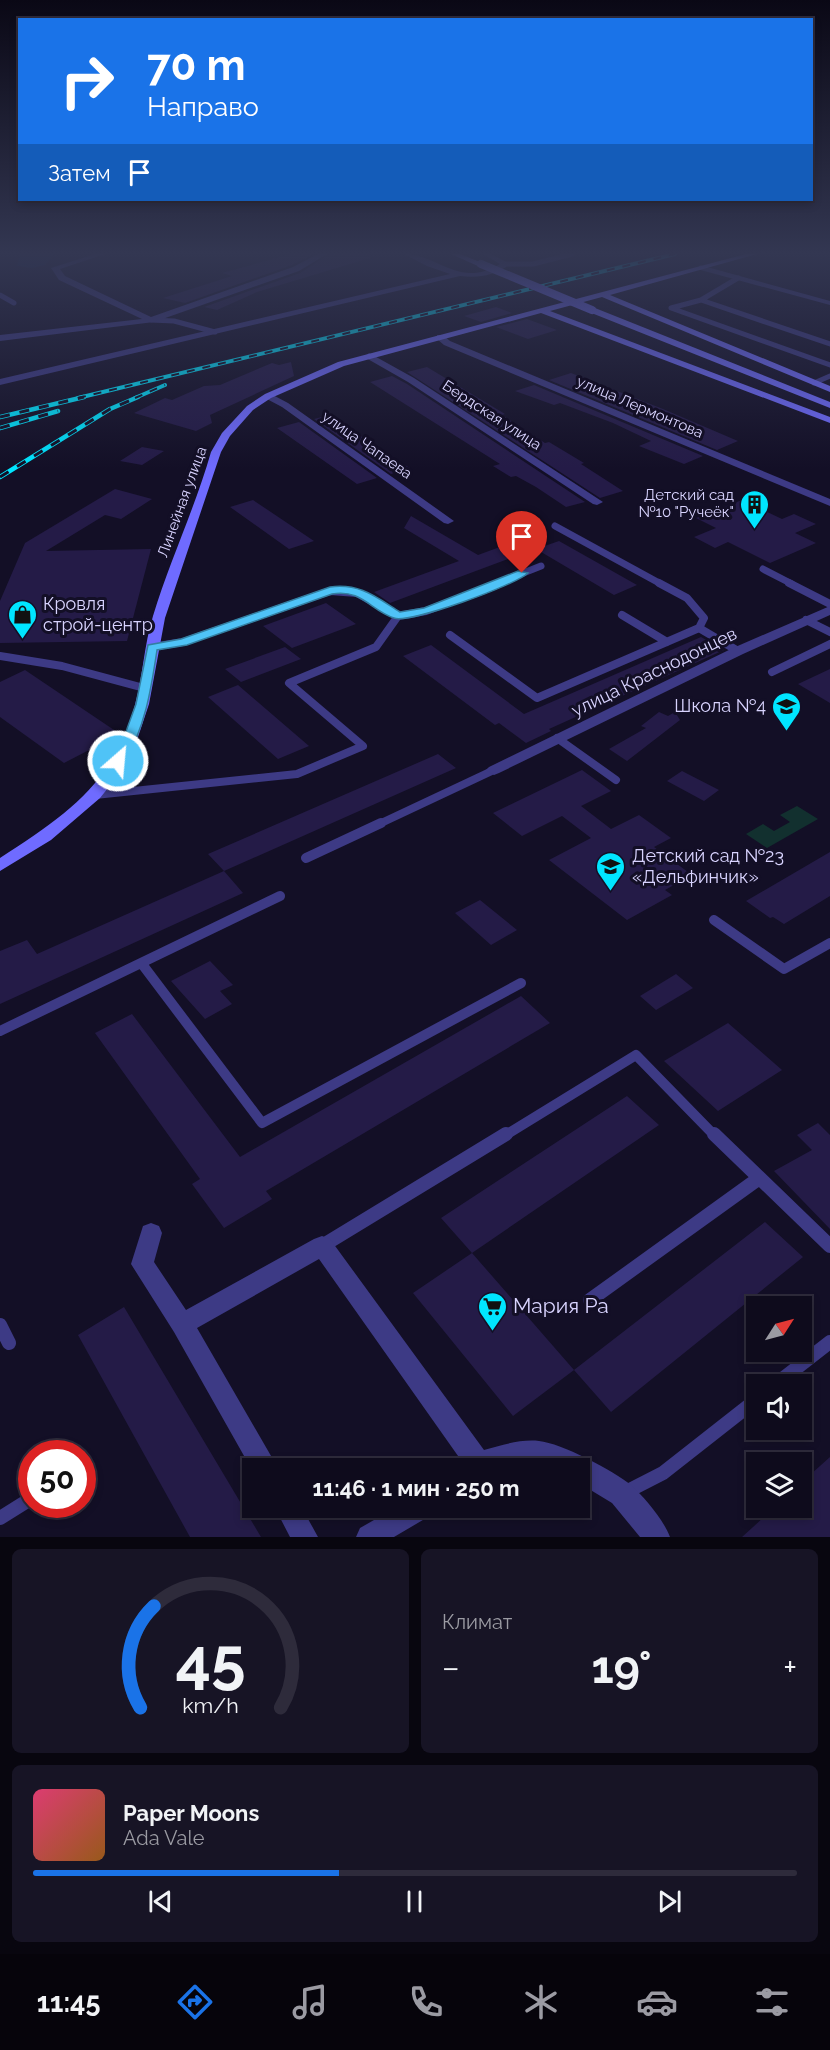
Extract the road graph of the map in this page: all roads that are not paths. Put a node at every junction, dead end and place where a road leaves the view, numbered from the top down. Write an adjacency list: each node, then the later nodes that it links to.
1 (103, 326): 12 (street)
2 (192, 326): 10 (lane)
3 (241, 326): 10 (street)
4 (485, 326): 11 (main road, Линейная улица)
5 (582, 326): 22 (main road)
6 (631, 326): 21 (main road, bridge)
7 (678, 326): 18 (main road)
8 (720, 326): 15 (lane)
9 (776, 326): 13 (lane)
10 (215, 332): 17 (street)
11 (440, 337): 14 (main road, Линейная улица); 24 (street, улица Лермонтова)
12 (0, 338)
13 (830, 344)
14 (369, 356): 20 (main road, Линейная улица); 23 (street, Бердская улица)
15 (830, 365)
16 (830, 376): 18 (lane)
17 (0, 382)
18 (814, 382): 19 (main road)
19 (830, 389)
20 (268, 396): 25 (street, улица Чапаева); 39 (main road, Линейная улица)
21 (830, 405)
22 (830, 420)
23 (597, 502)
24 (830, 503)
25 (448, 521)
26 (555, 526): 34 (lane)
27 (541, 566): 32 (lane)
28 (763, 569): 29 (lane)
29 (830, 604)
30 (830, 610): 33 (street, улица Краснодонцев)
31 (622, 615): 37 (lane)
32 (398, 616): 39 (lane); 47 (lane)
33 (806, 620): 35 (lane); 40 (street, улица Краснодонцев)
34 (699, 628): 37 (lane); 40 (lane)
35 (830, 632)
36 (450, 635): 37 (lane)
37 (667, 642)
38 (830, 644): 42 (lane)
39 (152, 647): 43 (main road, Линейная улица)
40 (738, 651): 44 (street, улица Краснодонцев)
41 (0, 656): 43 (lane)
42 (772, 672)
43 (144, 688): 47 (main road, Линейная улица)
44 (557, 738): 45 (street, улица Краснодонцев); 46 (lane)
45 (494, 770): 48 (lane)
46 (616, 780)
47 (95, 795): 49 (main road, Линейная улица)
48 (306, 858)
49 (0, 866)
50 (280, 896): 53 (lane)
51 (714, 920): 52 (lane)
52 (830, 943)
53 (142, 964): 54 (lane); 55 (lane)
54 (521, 983)
55 (0, 1031)
56 (758, 1179): 58 (lane); 59 (lane); 60 (lane)
57 (151, 1233): 61 (street)
58 (321, 1246): 61 (street); 68 (street)
59 (830, 1246)
60 (590, 1300)
61 (182, 1324): 67 (street)
62 (0, 1325): 64 (lane)
63 (830, 1342): 65 (lane)
64 (9, 1343)
65 (789, 1374)
66 (746, 1408): 72 (lane)
67 (260, 1458)
68 (470, 1458)
69 (503, 1458): 70 (street)
70 (562, 1458)
71 (590, 1475): 72 (street)
72 (621, 1494): 79 (street)
73 (18, 1507): 74 (lane)
74 (0, 1518)
75 (294, 1518): 77 (street)
76 (402, 1518): 78 (street)
77 (305, 1537)
78 (369, 1537)
79 (657, 1537)

